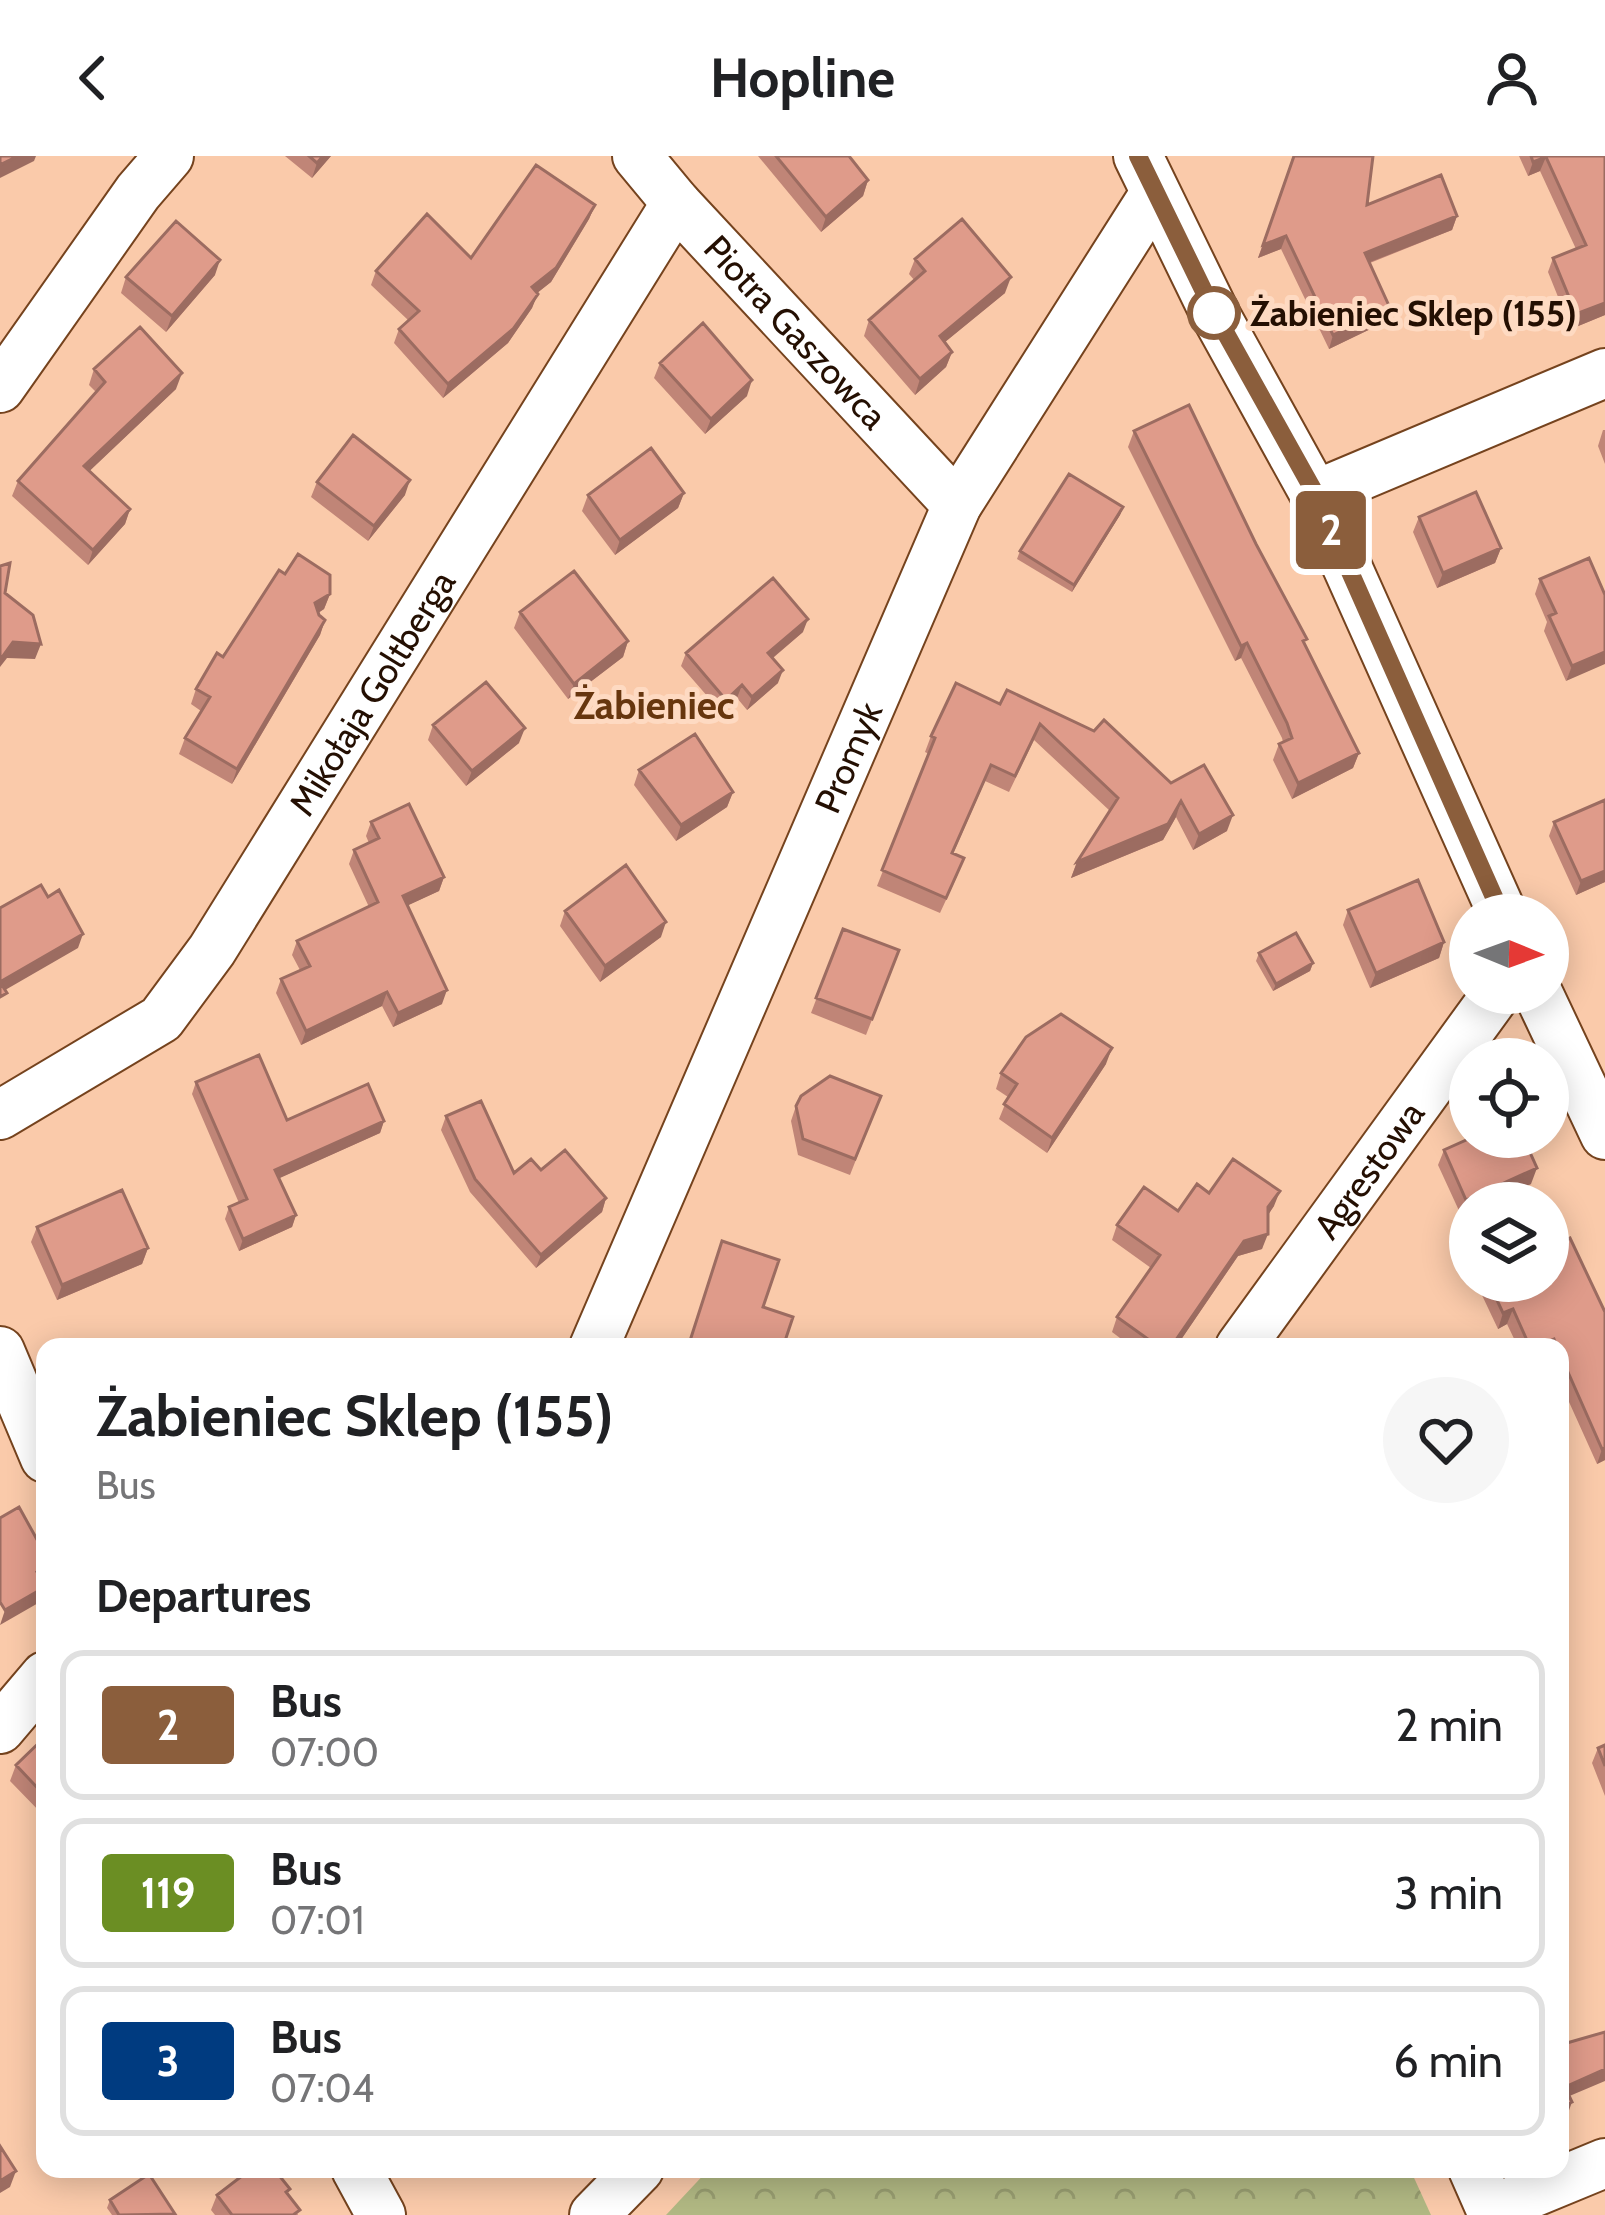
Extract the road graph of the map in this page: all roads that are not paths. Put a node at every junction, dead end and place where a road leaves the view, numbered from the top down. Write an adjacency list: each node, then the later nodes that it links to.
1 (638, 156): 4 (street, Piotra Gaszowca)
2 (139, 168): 6 (street)
3 (1147, 174): 7 (street); 8 (street, Promyk)
4 (676, 203): 8 (street, Piotra Gaszowca); 12 (street, Mikołaja Goltberga)
5 (1605, 373): 7 (street)
6 (0, 388)
7 (1316, 495): 9 (street)
8 (957, 505): 14 (street, Promyk)
9 (1493, 894)
10 (1482, 1014): 15 (street, Agrestowa)
11 (1548, 1014): 13 (street)
12 (0, 1115)
13 (1605, 1135)
14 (598, 1338)
15 (1247, 1338)
16 (0, 1351): 17 (street)
17 (36, 1437)
18 (36, 1687): 19 (street)
19 (0, 1729)
20 (1605, 2163): 25 (street)
21 (361, 2178): 26 (street)
22 (630, 2178): 27 (street)
23 (1476, 2178): 24 (street)
24 (1569, 2178)
25 (1569, 2178)
26 (381, 2215)
27 (594, 2215)

